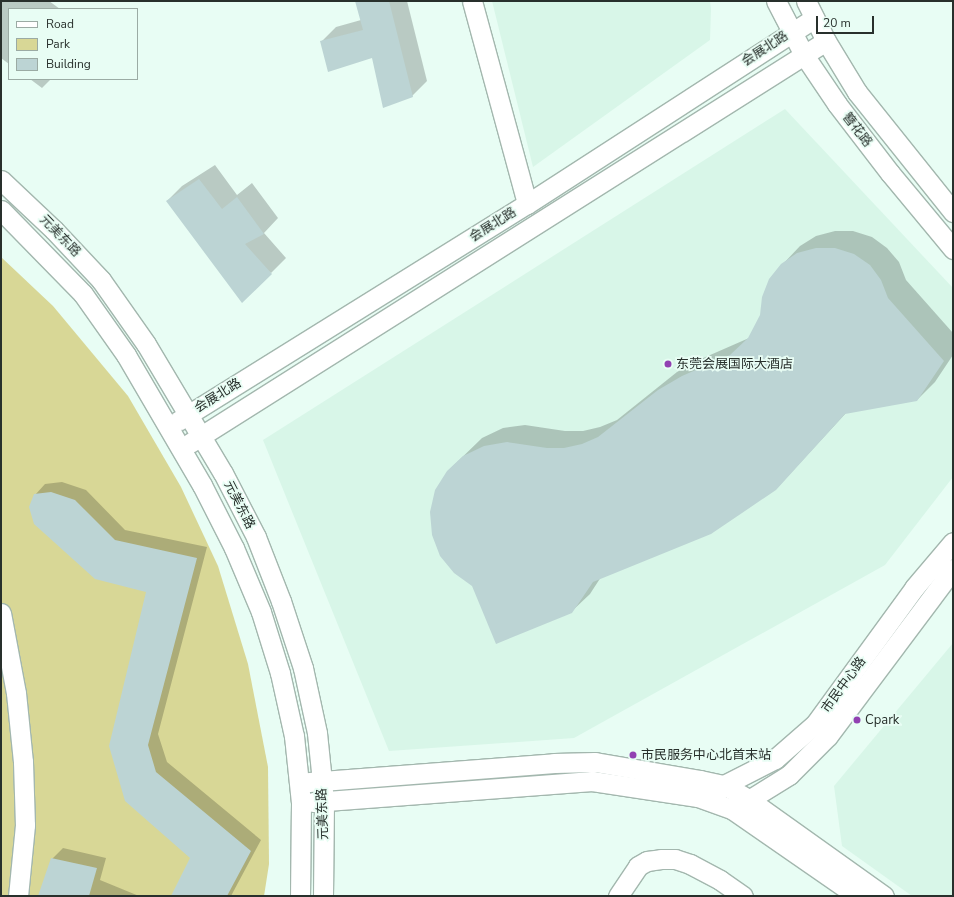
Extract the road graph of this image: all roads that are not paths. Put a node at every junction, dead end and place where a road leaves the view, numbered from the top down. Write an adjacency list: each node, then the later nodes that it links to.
1 (472, 1): 9 (street)
2 (776, 1): 5 (street, 簪花路)
3 (806, 1): 4 (street, 簪花路)
4 (814, 18): 5 (street, 会展北路); 6 (street, 簪花路)
5 (792, 32): 7 (street, 簪花路); 9 (street, 会展北路)
6 (826, 41): 7 (street, 会展北路); 11 (street, 簪花路)
7 (804, 55): 12 (street, 簪花路); 15 (street, 会展北路)
8 (1, 180): 13 (street, 元美东路)
9 (526, 204): 13 (street, 会展北路)
10 (1, 210): 14 (street, 元美东路)
11 (953, 212)
12 (953, 249)
13 (188, 415): 14 (street, 会展北路); 15 (street, 元美东路)
14 (168, 427): 16 (street, 元美东路)
15 (201, 436): 16 (street, 会展北路); 20 (street, 元美东路)
16 (181, 448): 21 (street, 元美东路)
17 (953, 542): 22 (street, 市民中心路)
18 (953, 569): 26 (street, 市民中心路)
19 (1, 613): 27 (street)
20 (322, 781): 21 (street); 22 (street); 24 (street, 元美东路)
21 (300, 783): 25 (street, 元美东路)
22 (724, 785): 23 (street, 市民中心路); 26 (street)
23 (709, 800): 24 (street); 26 (street)
24 (324, 801): 25 (street); 29 (street, 元美东路)
25 (301, 803): 28 (street, 元美东路)
26 (740, 805): 32 (street); 33 (street)
27 (18, 896)
28 (300, 896)
29 (323, 896)
30 (618, 896): 31 (street)
31 (743, 896)
32 (857, 896)
33 (884, 896)

